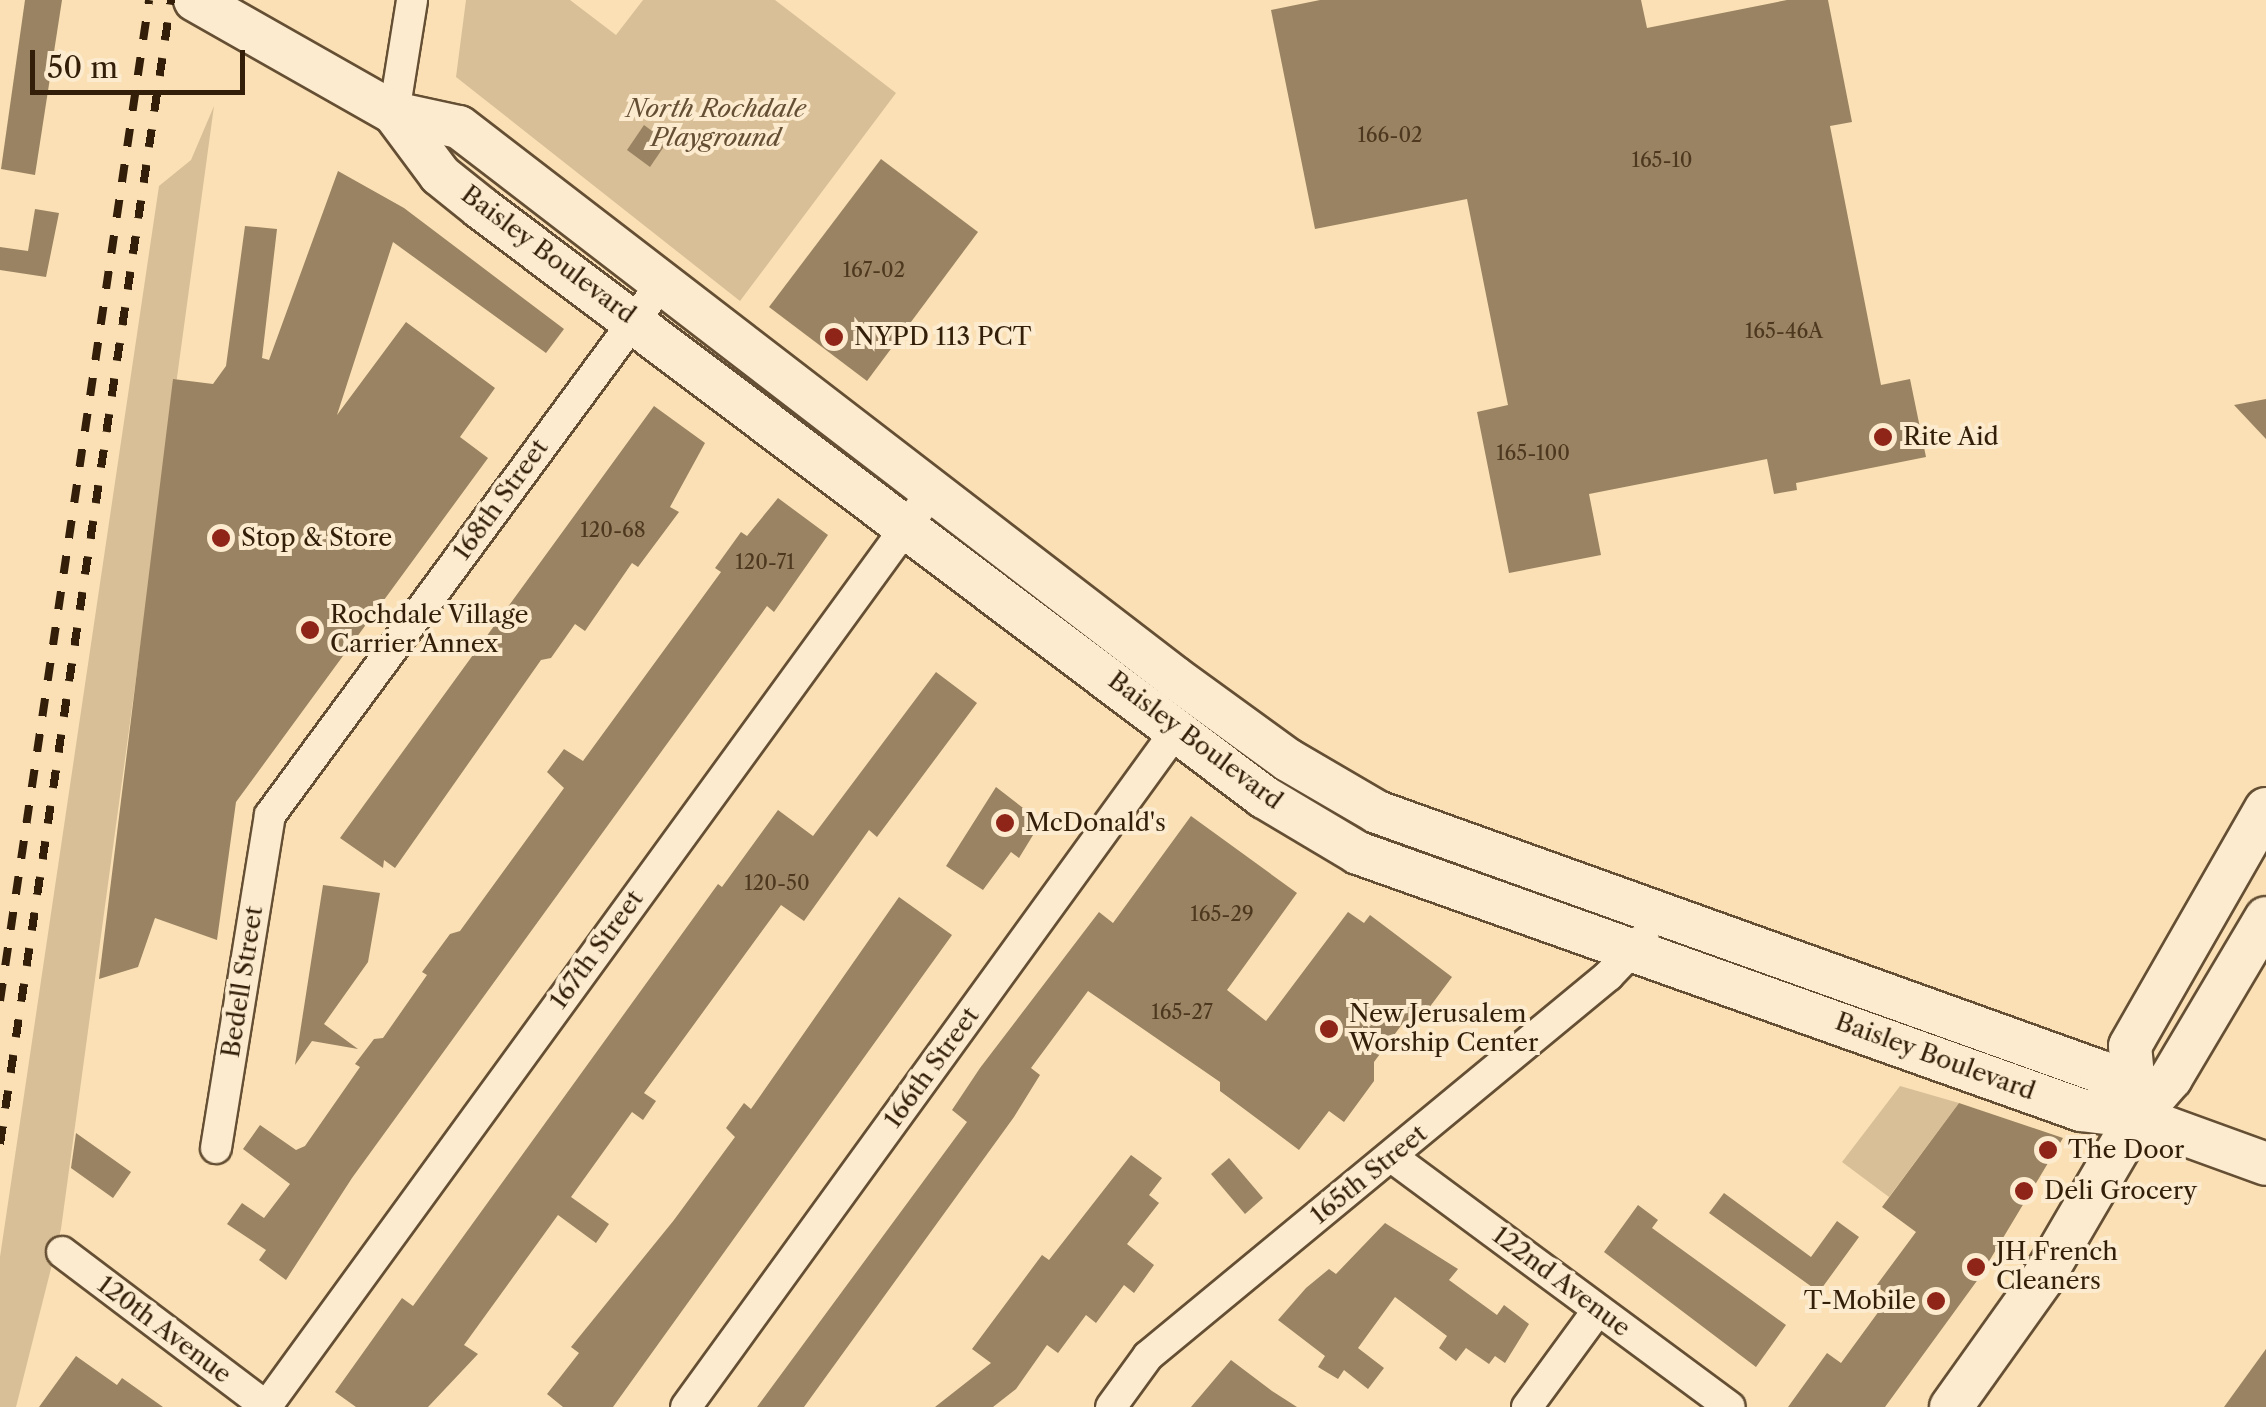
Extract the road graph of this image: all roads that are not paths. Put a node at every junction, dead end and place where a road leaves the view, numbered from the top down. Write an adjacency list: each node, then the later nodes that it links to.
1 (195, 0): 3 (main road, Baisley Boulevard)
2 (412, 0): 3 (street)
3 (394, 113): 4 (main road, Baisley Boulevard); 5 (main road, Baisley Boulevard)
4 (662, 283): 5 (street, 168th Street); 6 (main road, Baisley Boulevard)
5 (634, 318): 6 (main road, Baisley Boulevard); 8 (street, 168th Street)
6 (918, 510): 7 (main road, Baisley Boulevard); 20 (street, 167th Street)
7 (1191, 714): 10 (main road, Baisley Boulevard); 12 (main road, Baisley Boulevard); 21 (street, 166th Street)
8 (270, 815): 14 (street, Bedell Street)
9 (2259, 837): 13 (main road)
10 (1657, 911): 12 (street); 13 (main road, Baisley Boulevard)
11 (2266, 918): 13 (main road)
12 (1637, 952): 13 (main road, Baisley Boulevard); 15 (street, 165th Street)
13 (2136, 1117): 16 (main road, Baisley Boulevard); 26 (main road)
14 (216, 1148)
15 (1392, 1157): 18 (street, 122nd Avenue); 19 (street, 165th Street)
16 (2266, 1164)
17 (62, 1252): 20 (street, 120th Avenue)
18 (1598, 1310): 24 (street); 25 (street, 122nd Avenue)
19 (1148, 1356): 22 (street); 23 (street, 165th Street)
20 (266, 1407)
21 (686, 1407)
22 (1086, 1407)
23 (1111, 1407)
24 (1527, 1407)
25 (1730, 1407)
26 (1951, 1407)

